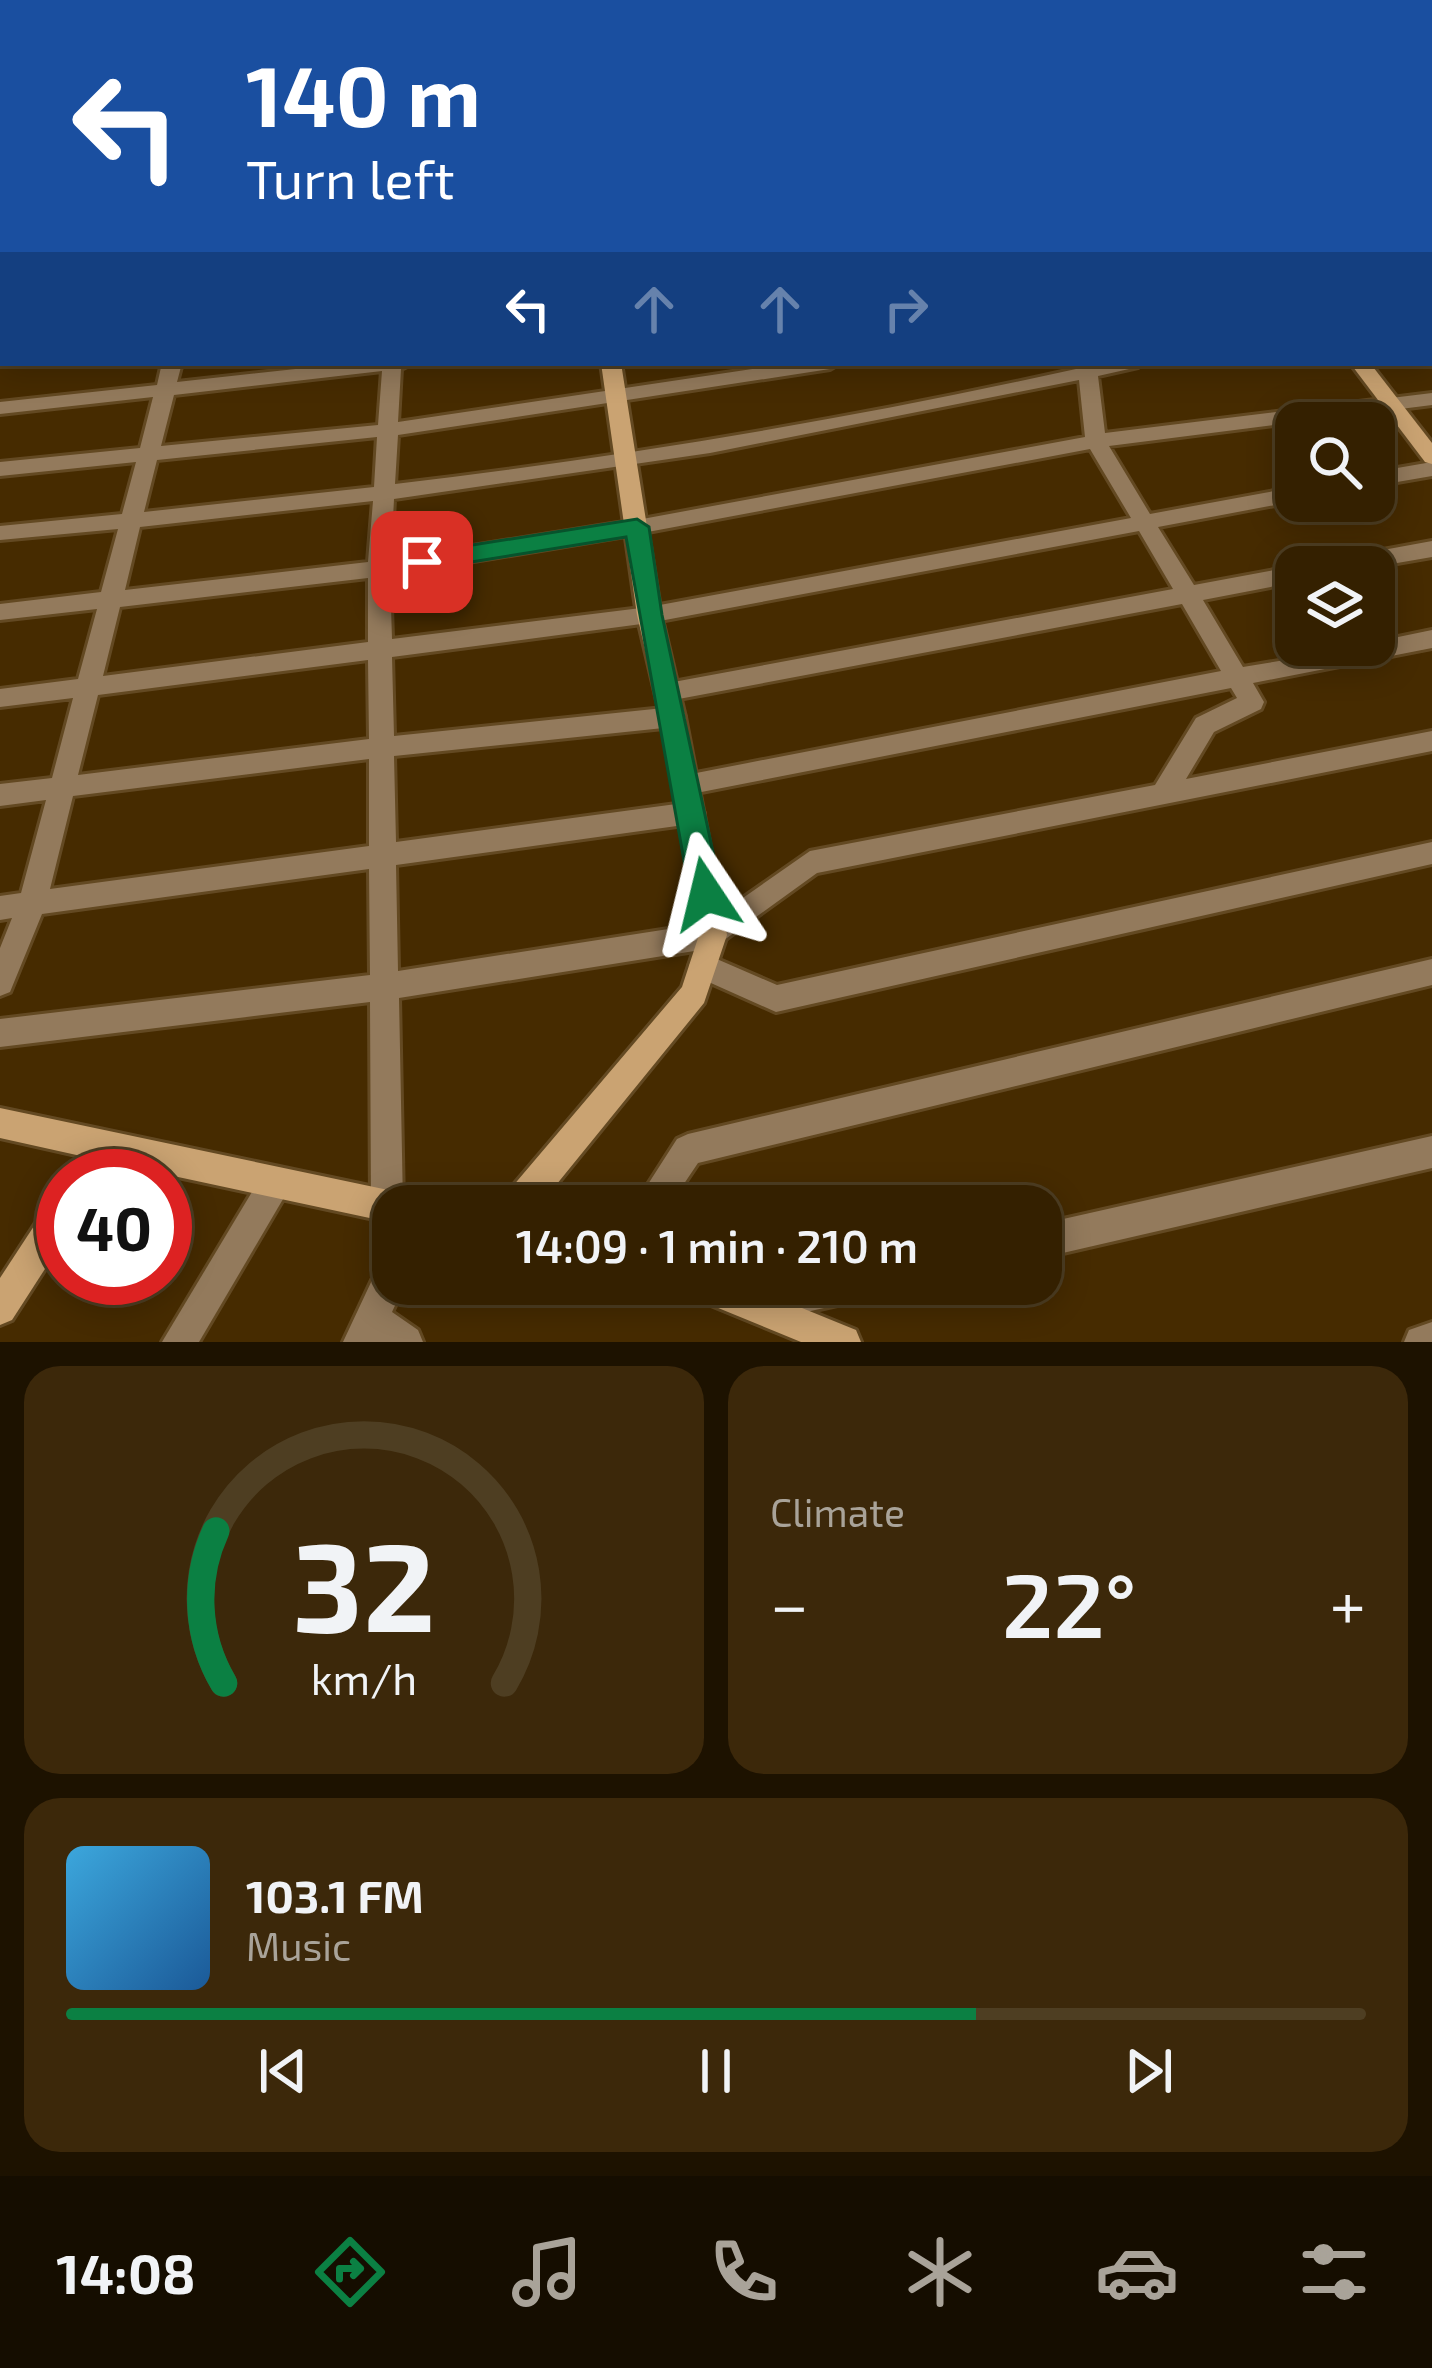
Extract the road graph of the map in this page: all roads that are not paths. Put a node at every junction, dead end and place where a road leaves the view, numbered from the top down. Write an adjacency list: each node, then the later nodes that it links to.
1 (171, 366): 8 (street)
2 (376, 366): 8 (street)
3 (392, 366): 16 (street)
4 (611, 366): 9 (street)
5 (811, 366): 9 (street)
6 (1362, 366): 11 (street)
7 (1085, 368): 17 (street); 20 (street)
8 (164, 393): 13 (street); 18 (street)
9 (616, 397): 16 (street); 20 (street)
10 (1432, 399): 12 (street)
11 (1390, 402)
12 (1395, 406)
13 (0, 408)
14 (1395, 409): 19 (street)
15 (1275, 420): 17 (street)
16 (388, 430): 18 (street); 24 (street)
17 (1096, 441): 27 (street); 28 (street)
18 (148, 453): 21 (street); 26 (street)
19 (1432, 457)
20 (625, 460): 24 (street); 28 (street)
21 (0, 469)
22 (1432, 469): 23 (street)
23 (1395, 475)
24 (384, 496): 26 (street); 32 (street)
25 (1275, 498): 27 (street)
26 (130, 522): 29 (street); 35 (street)
27 (1145, 522): 34 (street); 37 (street)
28 (637, 527): 32 (street); 37 (street)
29 (0, 533)
30 (1432, 549): 31 (street)
31 (1395, 556)
32 (379, 568): 35 (street); 39 (street)
33 (1275, 578): 34 (street)
34 (1189, 594): 40 (street); 43 (street)
35 (108, 601): 36 (street); 41 (street)
36 (0, 612)
37 (649, 615): 39 (street); 43 (street)
38 (1432, 639): 40 (street)
39 (380, 652): 41 (street); 45 (street)
40 (1239, 676): 46 (street); 48 (street)
41 (86, 689): 42 (street); 47 (street)
42 (0, 698)
43 (671, 705): 45 (street); 46 (street)
44 (1432, 741): 48 (street)
45 (381, 747): 47 (street); 52 (street)
46 (686, 785): 50 (street)
47 (61, 789): 49 (street); 53 (street)
48 (1163, 794): 55 (street)
49 (0, 795)
50 (691, 813): 52 (street); 55 (street)
51 (1432, 853): 56 (street)
52 (383, 859): 53 (street); 59 (street)
53 (32, 904): 54 (street); 58 (street)
54 (0, 908)
55 (713, 935): 56 (street); 59 (street)
56 (703, 965): 67 (street)
57 (1432, 972): 68 (street)
58 (0, 983)
59 (384, 987): 60 (street); 66 (street)
60 (0, 1033)
61 (0, 1123): 62 (street)
62 (63, 1149)
63 (1432, 1152): 70 (street)
64 (192, 1173): 65 (street)
65 (275, 1183): 69 (street); 77 (street)
66 (389, 1185)
67 (535, 1185)
68 (664, 1185)
69 (372, 1202)
70 (1062, 1236)
71 (36, 1253): 74 (street)
72 (761, 1305): 73 (street)
73 (757, 1306): 79 (street)
74 (0, 1308)
75 (365, 1330): 78 (street)
76 (1432, 1339): 80 (street)
77 (179, 1342)
78 (406, 1342)
79 (844, 1342)
80 (1420, 1342)

